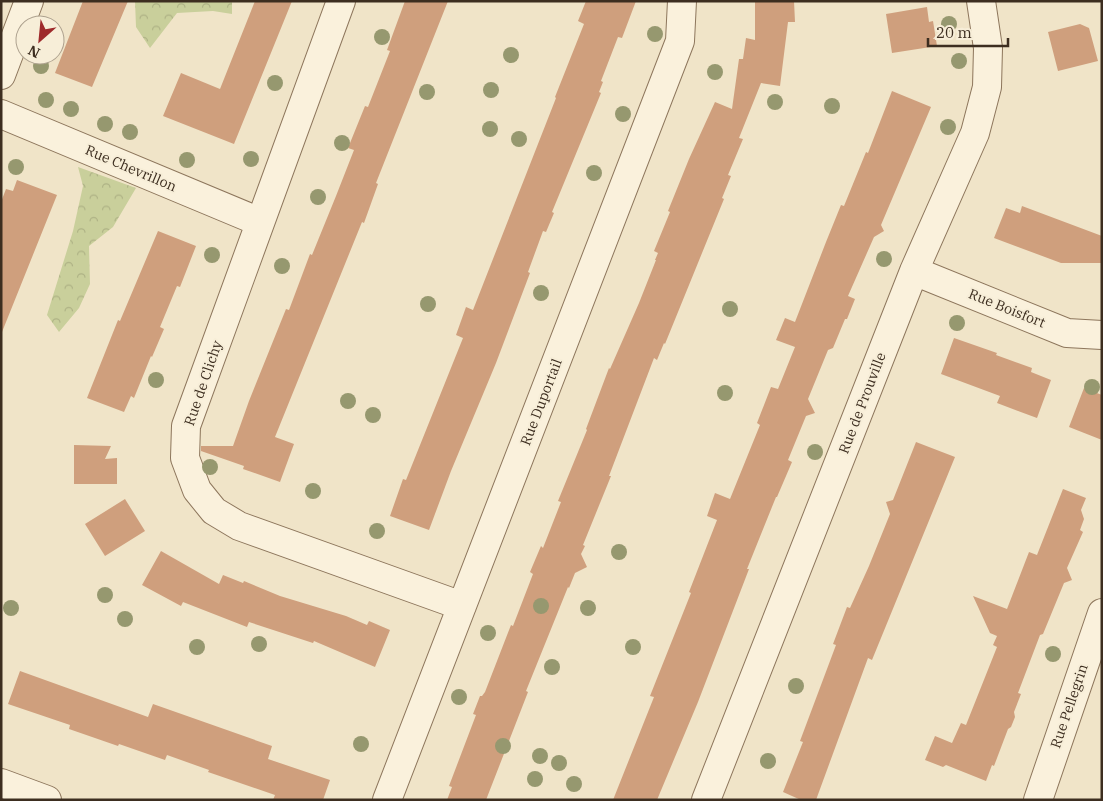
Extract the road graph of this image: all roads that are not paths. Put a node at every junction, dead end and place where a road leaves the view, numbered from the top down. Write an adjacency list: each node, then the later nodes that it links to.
1 (29, 1): 5 (street)
2 (341, 1): 7 (street, Rue de Clichy)
3 (682, 1): 10 (street, Rue Duportail)
4 (981, 1): 8 (street, Rue de Prouville)
5 (1, 75)
6 (1, 114): 7 (street, Rue Chevrillon)
7 (260, 222): 10 (street, Rue de Clichy)
8 (914, 271): 9 (street, Rue Boisfort); 15 (street, Rue de Prouville)
9 (1102, 335)
10 (462, 606): 14 (street, Rue Duportail)
11 (1102, 613): 16 (street, Rue Pellegrin)
12 (1, 783): 13 (street)
13 (47, 800)
14 (387, 800)
15 (706, 800)
16 (1038, 800)

